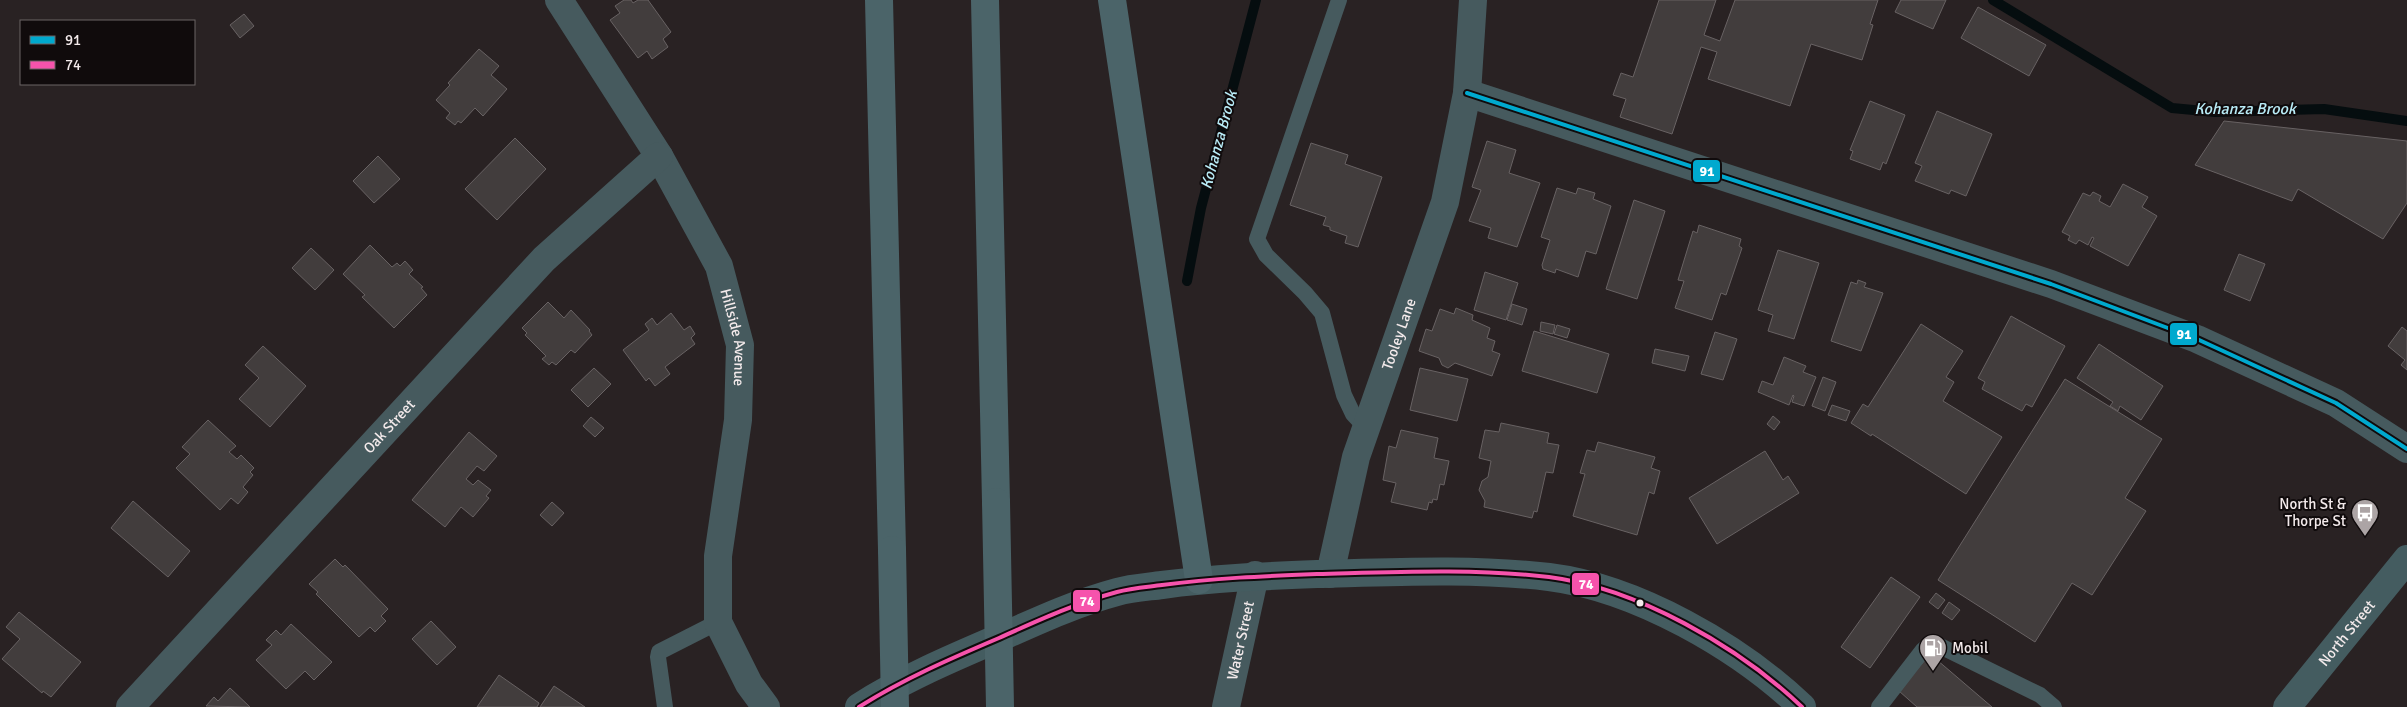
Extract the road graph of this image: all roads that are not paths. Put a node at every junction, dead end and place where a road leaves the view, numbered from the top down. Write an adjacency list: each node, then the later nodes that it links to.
1 (558, 0): 8 (street, Hillside Avenue)
2 (880, 0): 21 (highway, bridge)
3 (985, 0): 22 (highway, bridge)
4 (1112, 0): 14 (highway)
5 (1339, 0): 9 (lane)
6 (1474, 0): 7 (street, Tooley Lane)
7 (1467, 93): 9 (street, Tooley Lane); 10 (street)
8 (659, 156): 15 (street, Hillside Avenue); 17 (street, Oak Street)
9 (1366, 428): 12 (street, Tooley Lane)
10 (2407, 449)
11 (2407, 559): 26 (main road, North Street)
12 (1330, 574): 13 (main road); 24 (main road)
13 (1255, 575): 14 (main road); 23 (street, Water Street)
14 (1199, 580): 20 (main road)
15 (718, 622): 18 (lane); 19 (street, Hillside Avenue)
16 (1883, 705): 25 (lane)
17 (130, 707)
18 (665, 707)
19 (766, 707)
20 (859, 707)
21 (895, 707)
22 (1000, 707)
23 (1226, 707)
24 (1802, 707)
25 (2054, 707)
26 (2287, 707)

